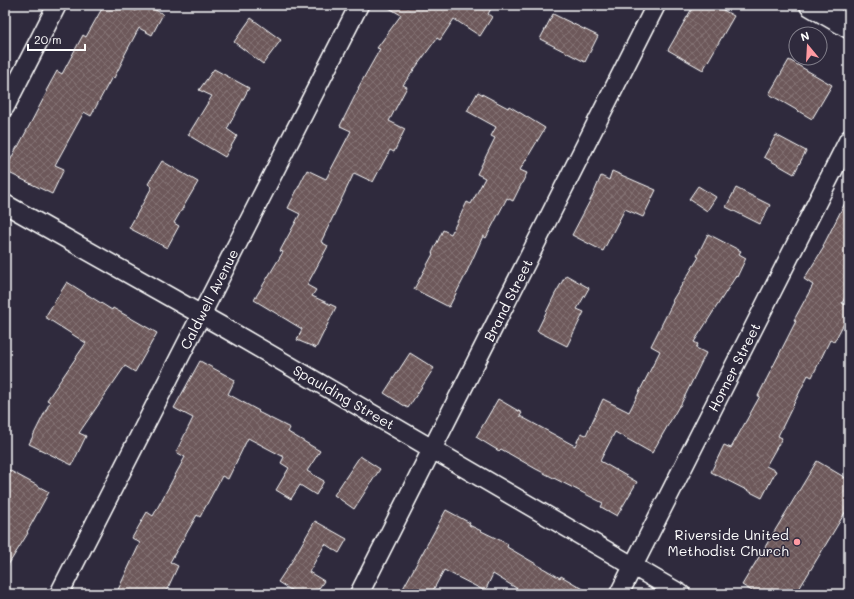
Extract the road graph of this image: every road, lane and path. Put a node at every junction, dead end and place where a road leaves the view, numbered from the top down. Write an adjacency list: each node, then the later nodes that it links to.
1 (57, 5): 6 (street)
2 (359, 5): 9 (street, Caldwell Avenue)
3 (656, 5): 10 (street, Brand Street)
4 (811, 5): 5 (main road)
5 (849, 27)
6 (5, 107)
7 (849, 139): 11 (street, Horner Street)
8 (5, 204): 9 (street, Spaulding Street)
9 (201, 314): 10 (street, Spaulding Street); 12 (street, Caldwell Avenue)
10 (433, 448): 11 (street, Spaulding Street); 13 (street, Brand Street)
11 (633, 566): 14 (street, Horner Street); 15 (street, Spaulding Street)
12 (58, 594)
13 (359, 594)
14 (619, 594)
15 (681, 594)

